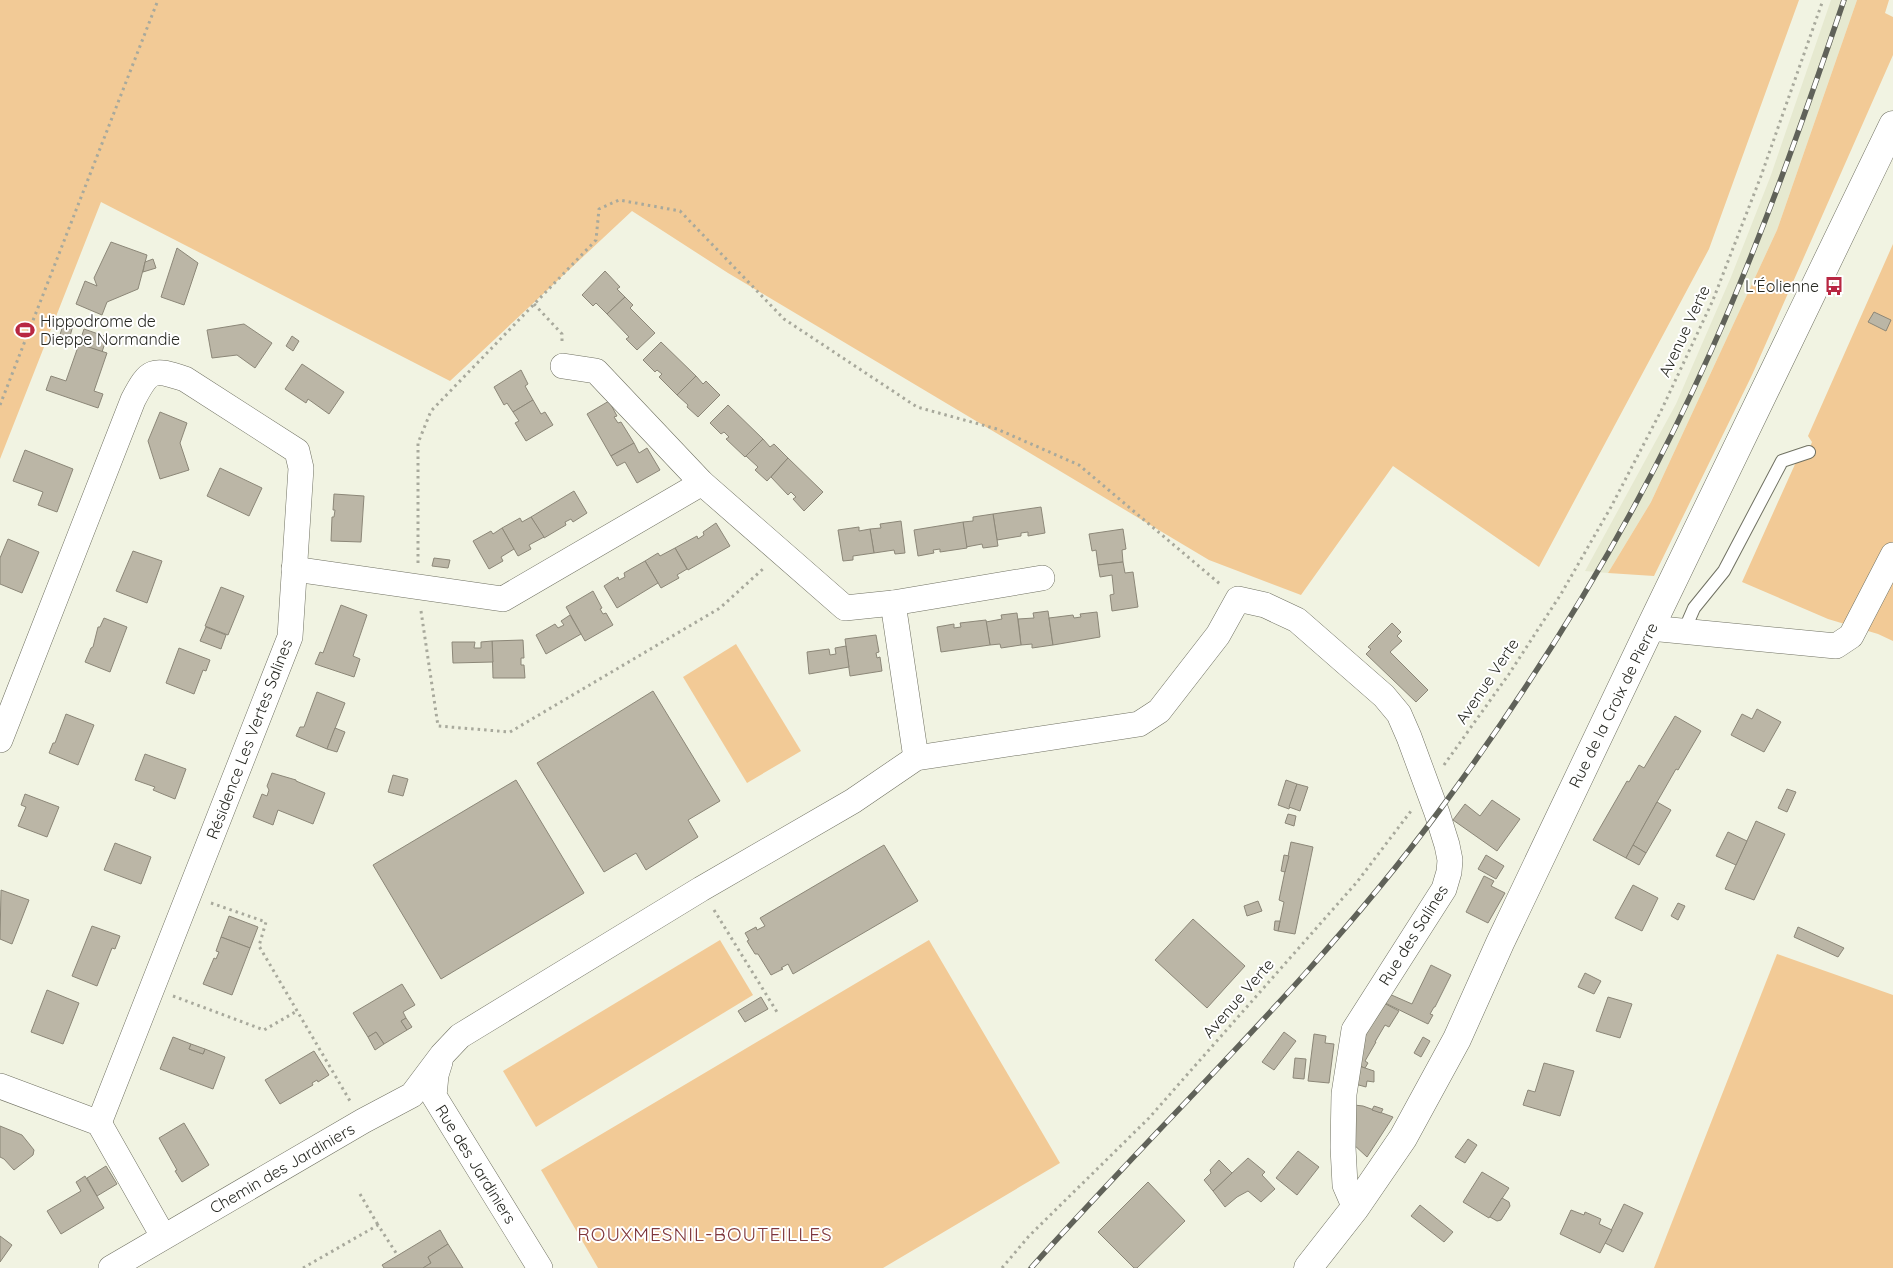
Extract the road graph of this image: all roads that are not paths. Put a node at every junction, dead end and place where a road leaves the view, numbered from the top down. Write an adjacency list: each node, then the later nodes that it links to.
1 (1893, 125): 9 (main road, Rue de la Croix de Pierre)
2 (563, 366): 4 (street)
3 (1809, 452): 10 (lane)
4 (702, 483): 6 (street); 8 (street)
5 (1893, 555): 10 (street)
6 (294, 569): 11 (street, Résidence Les Vertes Salines); 15 (street, Résidence Les Vertes Salines)
7 (1042, 578): 8 (street)
8 (893, 603): 12 (street)
9 (1650, 628): 10 (street); 16 (main road, Rue de la Croix de Pierre)
10 (1684, 631)
11 (0, 740)
12 (916, 758): 13 (street, Chemin des Jardiniers); 16 (street, Rue des Salines)
13 (442, 1055): 17 (street, Chemin des Jardiniers); 19 (street, Rue des Jardiniers)
14 (0, 1086): 15 (street)
15 (99, 1123): 17 (street)
16 (1355, 1208): 20 (main road, Rue de la Croix de Pierre)
17 (163, 1236): 18 (street, Chemin des Jardiniers)
18 (110, 1268)
19 (540, 1268)
20 (1308, 1268)

